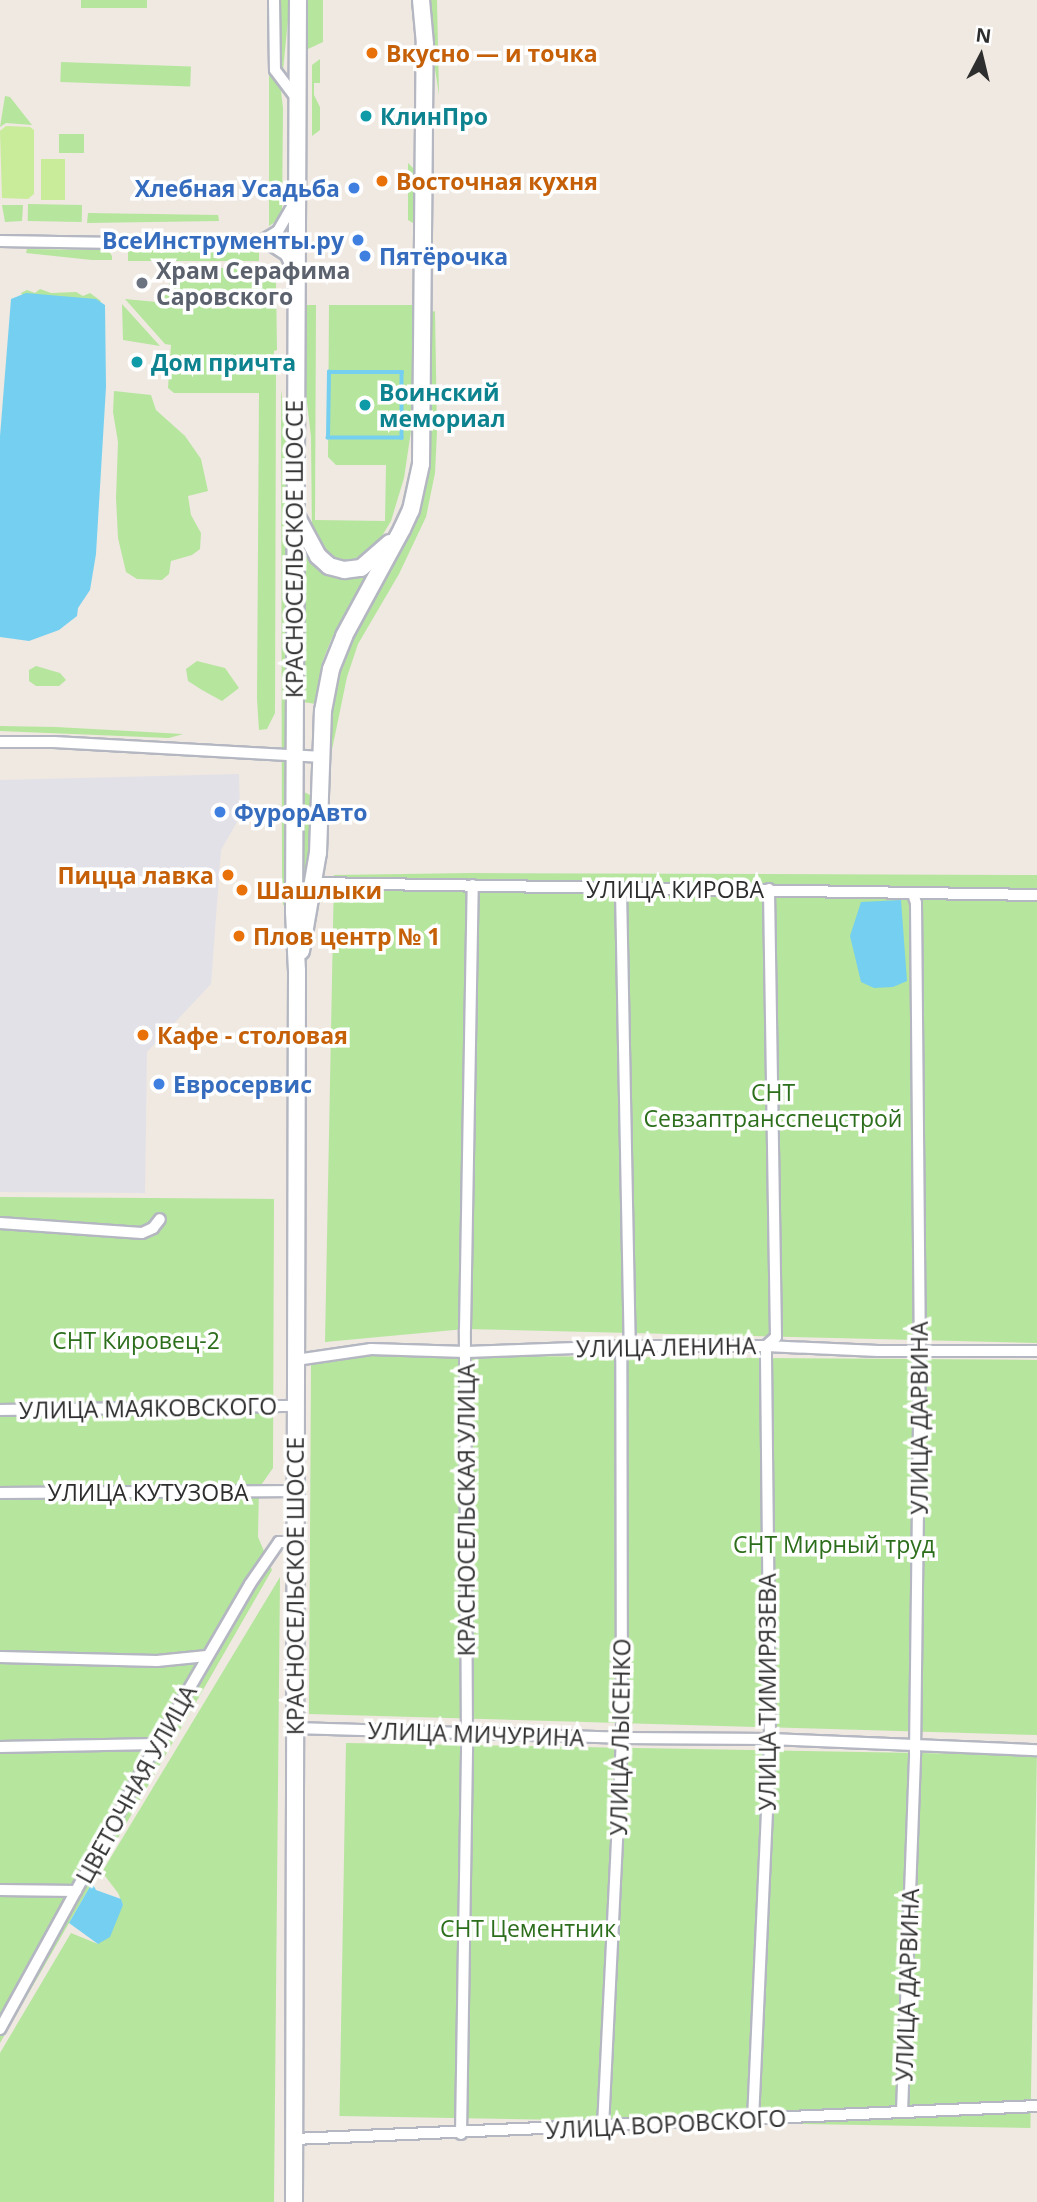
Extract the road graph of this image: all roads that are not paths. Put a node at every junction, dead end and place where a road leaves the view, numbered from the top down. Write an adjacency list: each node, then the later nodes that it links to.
1 (274, 0): 4 (street)
2 (298, 0): 4 (main road, КРАСНОСЕЛЬСКОЕ ШОССЕ)
3 (421, 0): 10 (main road, КРАСНОСЕЛЬСКОЕ ШОССЕ)
4 (296, 98): 5 (main road, КРАСНОСЕЛЬСКОЕ ШОССЕ)
5 (295, 200): 6 (street); 8 (main road, КРАСНОСЕЛЬСКОЕ ШОССЕ)
6 (263, 240): 7 (street); 8 (street)
7 (0, 241)
8 (295, 276): 9 (main road, КРАСНОСЕЛЬСКОЕ ШОССЕ)
9 (294, 511): 10 (main road); 12 (main road, КРАСНОСЕЛЬСКОЕ ШОССЕ)
10 (402, 529): 13 (main road, КРАСНОСЕЛЬСКОЕ ШОССЕ)
11 (0, 742): 12 (street)
12 (294, 755): 13 (street); 20 (main road, КРАСНОСЕЛЬСКОЕ ШОССЕ)
13 (320, 757): 14 (main road, КРАСНОСЕЛЬСКОЕ ШОССЕ)
14 (314, 883): 15 (street, УЛИЦА КИРОВА); 20 (main road, КРАСНОСЕЛЬСКОЕ ШОССЕ)
15 (472, 885): 17 (street, УЛИЦА КИРОВА); 27 (street, КРАСНОСЕЛЬСКАЯ УЛИЦА)
16 (769, 889): 17 (street, УЛИЦА КИРОВА); 18 (street, УЛИЦА КИРОВА); 23 (street, УЛИЦА ТИМИРЯЗЕВА)
17 (621, 890): 24 (street, УЛИЦА ЛЫСЕНКО)
18 (913, 894): 19 (street, УЛИЦА КИРОВА); 25 (street, УЛИЦА ДАРВИНА)
19 (1037, 895)
20 (297, 971): 28 (main road, КРАСНОСЕЛЬСКОЕ ШОССЕ)
21 (160, 1219): 22 (street)
22 (0, 1223)
23 (766, 1346): 24 (street, УЛИЦА ЛЕНИНА); 25 (street, УЛИЦА ЛЕНИНА); 39 (street, УЛИЦА ТИМИРЯЗЕВА)
24 (626, 1347): 27 (street, УЛИЦА ЛЕНИНА); 38 (street, УЛИЦА ЛЫСЕНКО)
25 (920, 1351): 26 (street, УЛИЦА ЛЕНИНА); 42 (street, УЛИЦА ДАРВИНА)
26 (1037, 1351)
27 (466, 1352): 28 (street, УЛИЦА ЛЕНИНА); 37 (street, КРАСНОСЕЛЬСКАЯ УЛИЦА)
28 (296, 1360): 29 (main road, КРАСНОСЕЛЬСКОЕ ШОССЕ)
29 (296, 1406): 30 (street, УЛИЦА МАЯКОВСКОГО); 31 (main road, КРАСНОСЕЛЬСКОЕ ШОССЕ)
30 (0, 1410)
31 (295, 1491): 32 (street, УЛИЦА КУТУЗОВА); 33 (main road, КРАСНОСЕЛЬСКОЕ ШОССЕ)
32 (0, 1493)
33 (287, 1542): 34 (street, ЦВЕТОЧНАЯ УЛИЦА); 36 (main road, КРАСНОСЕЛЬСКОЕ ШОССЕ)
34 (207, 1656): 35 (street); 40 (street, ЦВЕТОЧНАЯ УЛИЦА)
35 (0, 1657)
36 (294, 1728): 37 (street, УЛИЦА МИЧУРИНА); 52 (main road, КРАСНОСЕЛЬСКОЕ ШОССЕ)
37 (467, 1734): 38 (street, УЛИЦА МИЧУРИНА); 51 (street, КРАСНОСЕЛЬСКАЯ УЛИЦА)
38 (622, 1738): 39 (street, УЛИЦА МИЧУРИНА); 50 (street, УЛИЦА ЛЫСЕНКО)
39 (770, 1739): 42 (street, УЛИЦА МИЧУРИНА); 49 (street, УЛИЦА ТИМИРЯЗЕВА)
40 (157, 1744): 41 (street); 45 (street, ЦВЕТОЧНАЯ УЛИЦА)
41 (0, 1747)
42 (915, 1747): 43 (street, УЛИЦА МИЧУРИНА); 48 (street, УЛИЦА ДАРВИНА)
43 (1037, 1750)
44 (0, 1890): 45 (street)
45 (76, 1891): 46 (street, ЦВЕТОЧНАЯ УЛИЦА)
46 (0, 2029)
47 (1037, 2106): 48 (street, УЛИЦА ВОРОВСКОГО)
48 (902, 2112): 49 (street, УЛИЦА ВОРОВСКОГО)
49 (753, 2120): 50 (street, УЛИЦА ВОРОВСКОГО)
50 (603, 2127): 51 (street, УЛИЦА ВОРОВСКОГО)
51 (461, 2134): 52 (street, УЛИЦА ВОРОВСКОГО)
52 (294, 2139): 53 (main road, КРАСНОСЕЛЬСКОЕ ШОССЕ)
53 (294, 2202)

